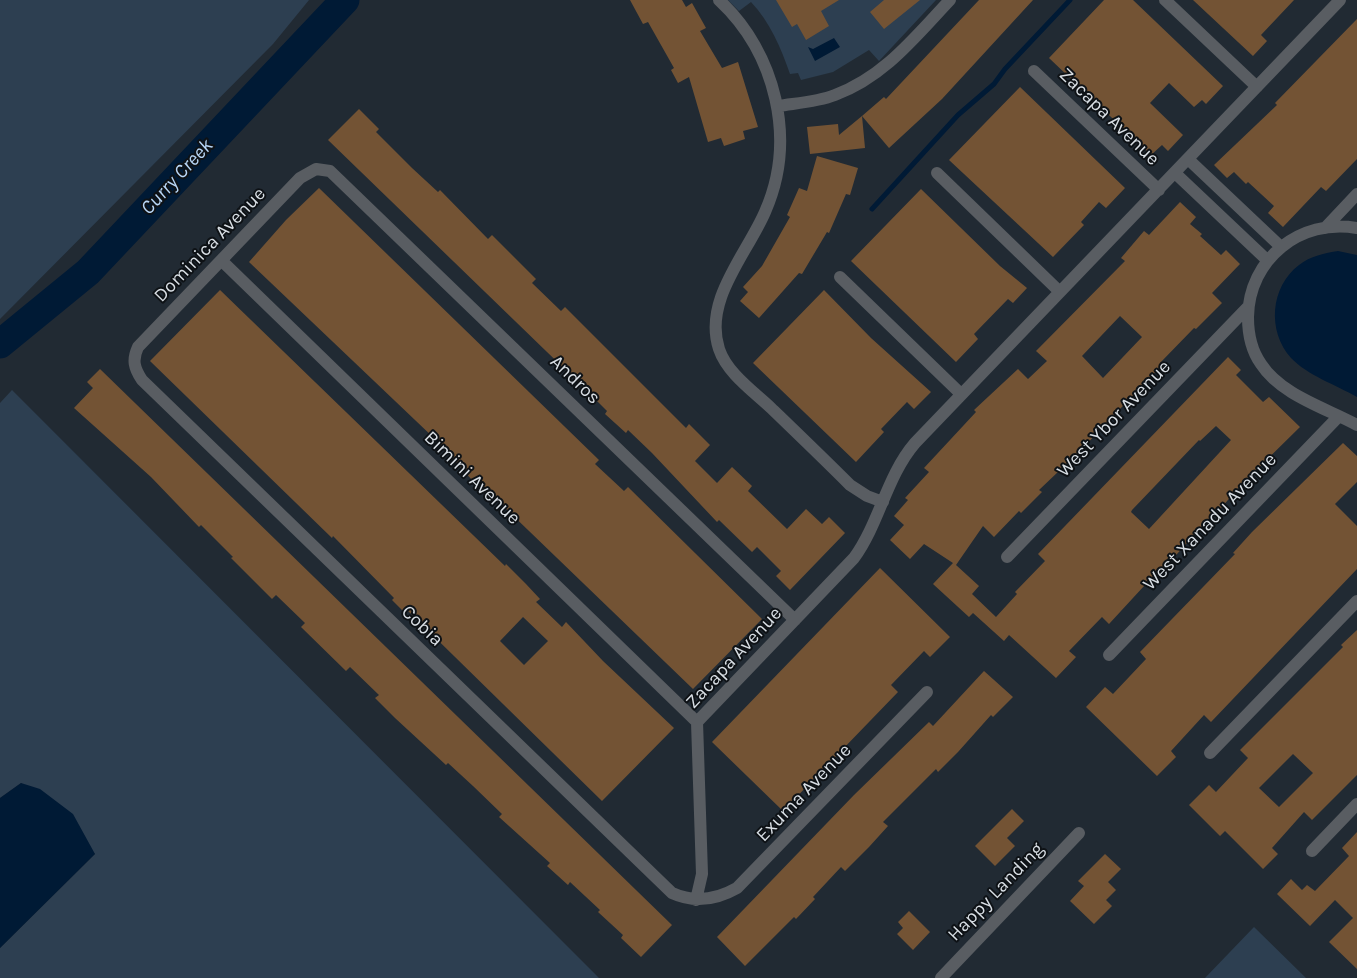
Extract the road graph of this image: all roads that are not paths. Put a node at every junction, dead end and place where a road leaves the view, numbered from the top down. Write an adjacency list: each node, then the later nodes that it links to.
1 (719, 0): 7 (street)
2 (950, 0): 7 (street)
3 (1165, 0): 6 (street)
4 (1340, 0): 6 (street, Zacapa Avenue)
5 (1034, 72): 12 (street, Zacapa Avenue)
6 (1257, 87): 8 (street, Zacapa Avenue)
7 (778, 106): 25 (street)
8 (1188, 159): 10 (street, Zacapa Avenue); 16 (street)
9 (326, 170): 17 (street, Dominica Avenue); 28 (street, Andros)
10 (1176, 172): 12 (street, Zacapa Avenue); 16 (street)
11 (937, 173): 19 (street)
12 (1158, 190): 19 (street, Zacapa Avenue)
13 (1357, 194): 14 (street)
14 (1325, 228): 15 (street); 16 (street)
15 (1357, 228)
16 (1273, 253): 20 (street)
17 (222, 260): 21 (street, Dominica Avenue); 31 (street, Bimini Avenue)
18 (840, 277): 22 (street)
19 (1060, 292): 22 (street, Zacapa Avenue)
20 (1248, 307): 23 (street); 26 (street, West Ybor Avenue)
21 (134, 363): 36 (street, Cobia)
22 (961, 394): 25 (street, Zacapa Avenue)
23 (1339, 416): 24 (street); 29 (street, West Xanadu Avenue)
24 (1357, 425)
25 (883, 502): 28 (street, Zacapa Avenue)
26 (1007, 556)
27 (1357, 601): 32 (street)
28 (795, 620): 31 (street, Zacapa Avenue)
29 (1109, 655)
30 (927, 692): 36 (street, Exuma Avenue)
31 (696, 722): 36 (street, Zacapa Avenue)
32 (1210, 753)
33 (1357, 804): 35 (street)
34 (1079, 833): 37 (street, Happy Landing)
35 (1312, 851)
36 (696, 900)
37 (941, 978)

